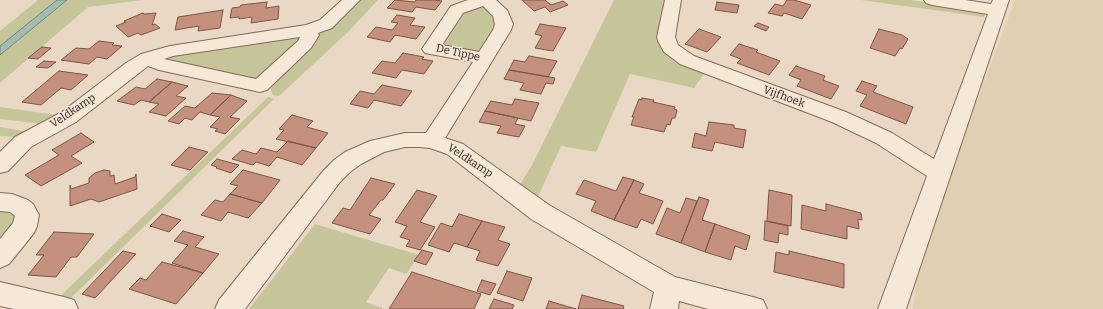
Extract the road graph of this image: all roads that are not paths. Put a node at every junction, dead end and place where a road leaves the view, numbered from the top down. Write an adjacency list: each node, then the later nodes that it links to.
1 (352, 0): 6 (street, Veldkamp)
2 (484, 0): 8 (street, De Tippe); 8 (street, De Tippe)
3 (673, 0): 11 (street, Vijfhoek)
4 (932, 0): 5 (street)
5 (999, 5): 11 (street)
6 (309, 30): 7 (street, Veldkamp); 7 (street)
7 (148, 58): 10 (street, Veldkamp)
8 (484, 58): 9 (street, De Tippe)
9 (432, 141): 15 (street, Veldkamp); 17 (street, Veldkamp)
10 (0, 165)
11 (940, 172): 19 (street)
12 (0, 202): 13 (street)
13 (0, 257)
14 (0, 294): 16 (street)
15 (666, 298): 18 (street, Veldkamp)
16 (64, 309)
17 (229, 309)
18 (753, 309)
19 (892, 309)

